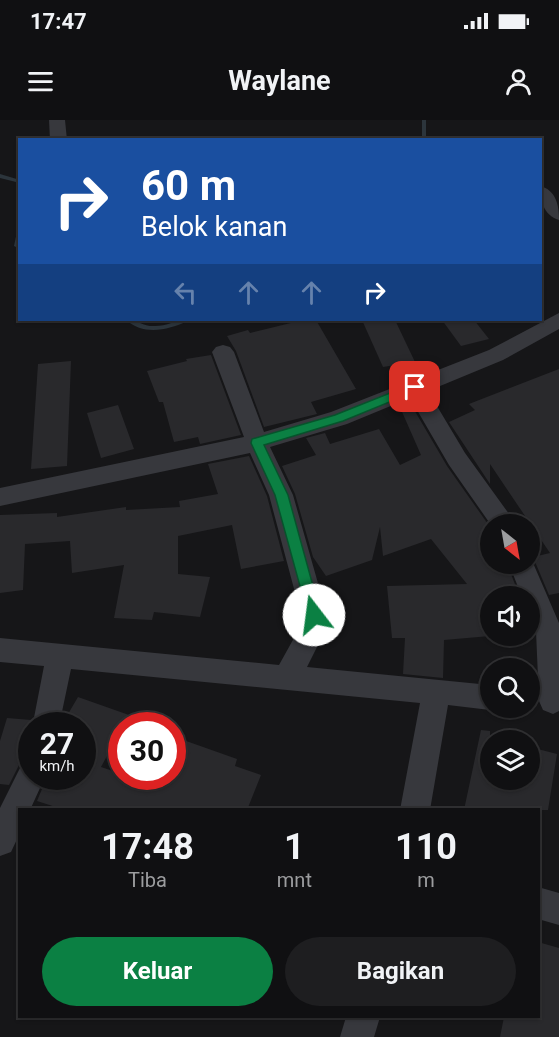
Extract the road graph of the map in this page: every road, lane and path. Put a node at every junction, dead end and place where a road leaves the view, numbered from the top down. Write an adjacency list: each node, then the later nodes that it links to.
1 (57, 120): 2 (street)
2 (60, 138)
3 (542, 193): 4 (street)
4 (559, 214)
5 (559, 320): 7 (street)
6 (223, 352): 8 (street)
7 (415, 387): 8 (street); 10 (street)
8 (257, 443): 9 (street); 14 (street)
9 (0, 497)
10 (497, 514)
11 (526, 574): 17 (street)
12 (0, 650): 13 (street)
13 (60, 655): 14 (street); 18 (street)
14 (286, 677): 15 (street)
15 (436, 693): 16 (street); 20 (street)
16 (480, 696)
17 (547, 701)
18 (48, 712)
19 (24, 790): 21 (street)
20 (415, 808)
21 (0, 841)
22 (540, 904): 23 (street)
23 (559, 909)
24 (363, 1018): 25 (street)
25 (357, 1037)

